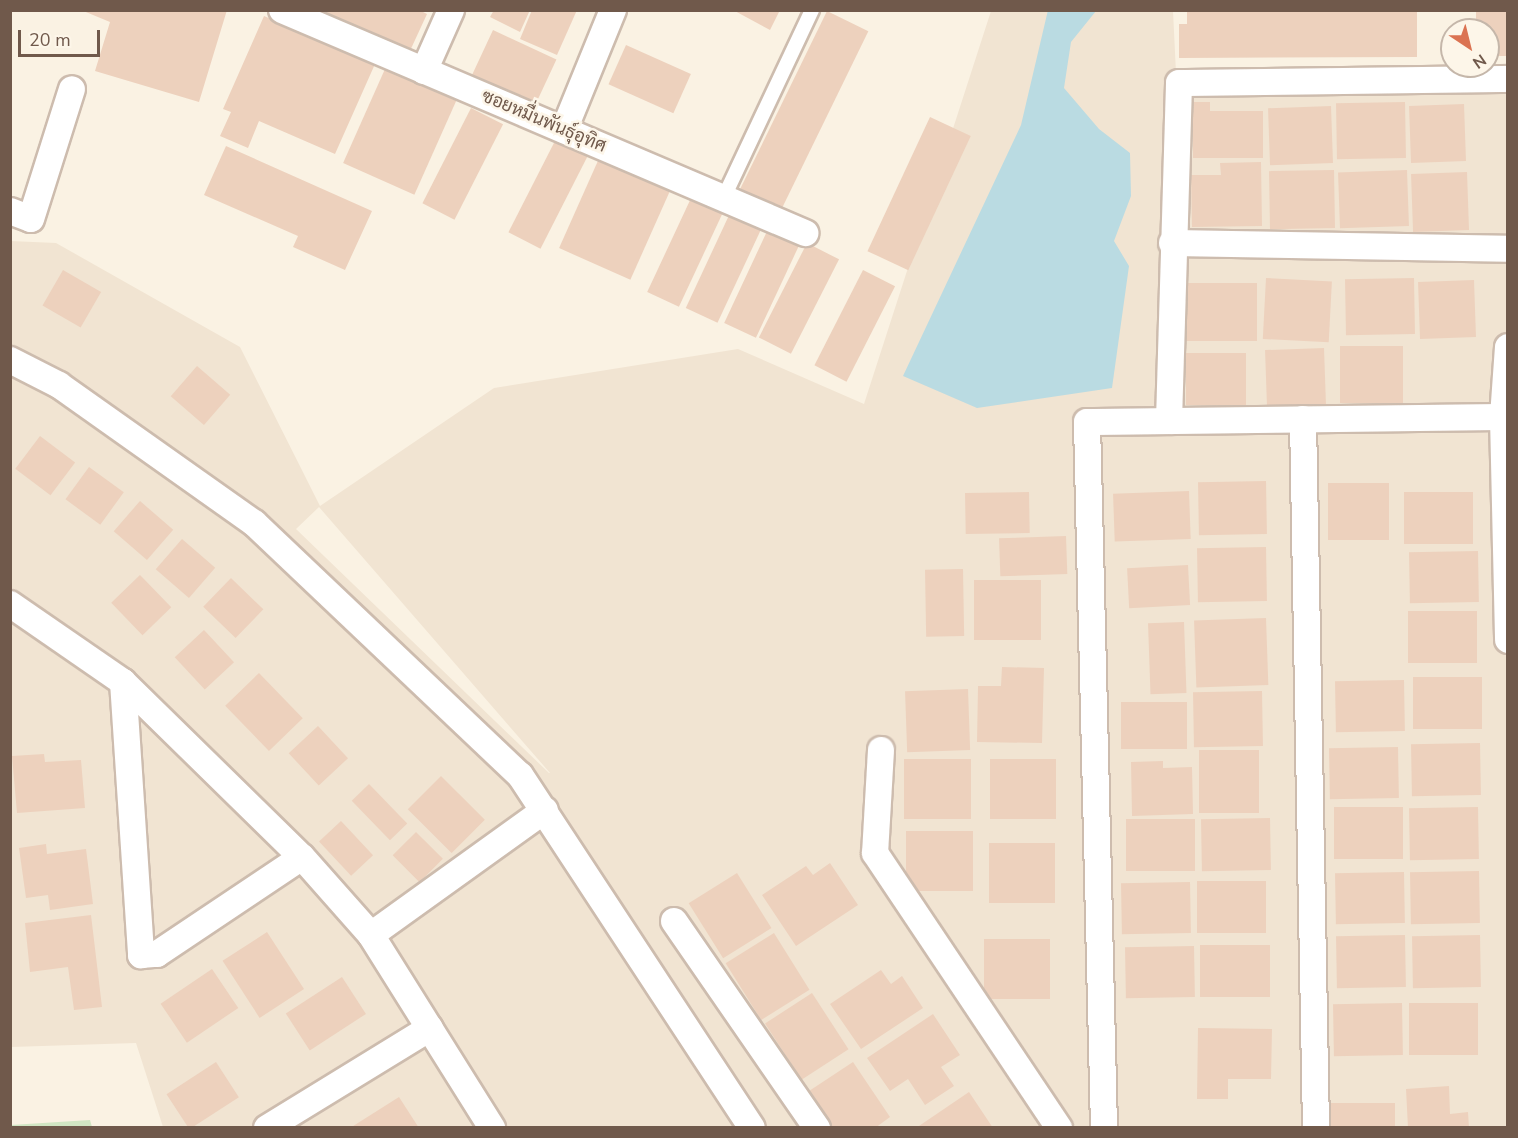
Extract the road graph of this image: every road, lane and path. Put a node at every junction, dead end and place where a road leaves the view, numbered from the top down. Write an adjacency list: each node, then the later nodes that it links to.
1 (282, 10): 5 (street, ซอยหมื่นพันธุ์อุทิศ)
2 (451, 10): 5 (street)
3 (613, 10): 8 (street)
4 (812, 10): 9 (lane)
5 (424, 71): 8 (street, ซอยหมื่นพันธุ์อุทิศ)
6 (1508, 79): 12 (street)
7 (72, 89): 10 (street)
8 (564, 130): 9 (street, ซอยหมื่นพันธุ์อุทิศ)
9 (724, 196): 11 (street, ซอยหมื่นพันธุ์อุทิศ)
10 (10, 211)
11 (806, 233)
12 (1172, 243): 13 (street); 18 (street)
13 (1508, 249)
14 (1508, 347): 16 (street)
15 (10, 360): 23 (street)
16 (1505, 417): 17 (street); 20 (street)
17 (1303, 419): 18 (street); 34 (street)
18 (1169, 421): 33 (street)
19 (10, 604): 21 (street)
20 (1508, 640)
21 (123, 682): 24 (street); 24 (street)
22 (881, 750): 32 (street)
23 (545, 810): 26 (street); 30 (street)
24 (302, 857): 26 (street)
25 (674, 921): 31 (street)
26 (371, 935): 27 (street)
27 (430, 1028): 28 (street); 29 (street)
28 (267, 1128)
29 (492, 1128)
30 (752, 1128)
31 (817, 1128)
32 (1059, 1128)
33 (1104, 1128)
34 (1316, 1128)

